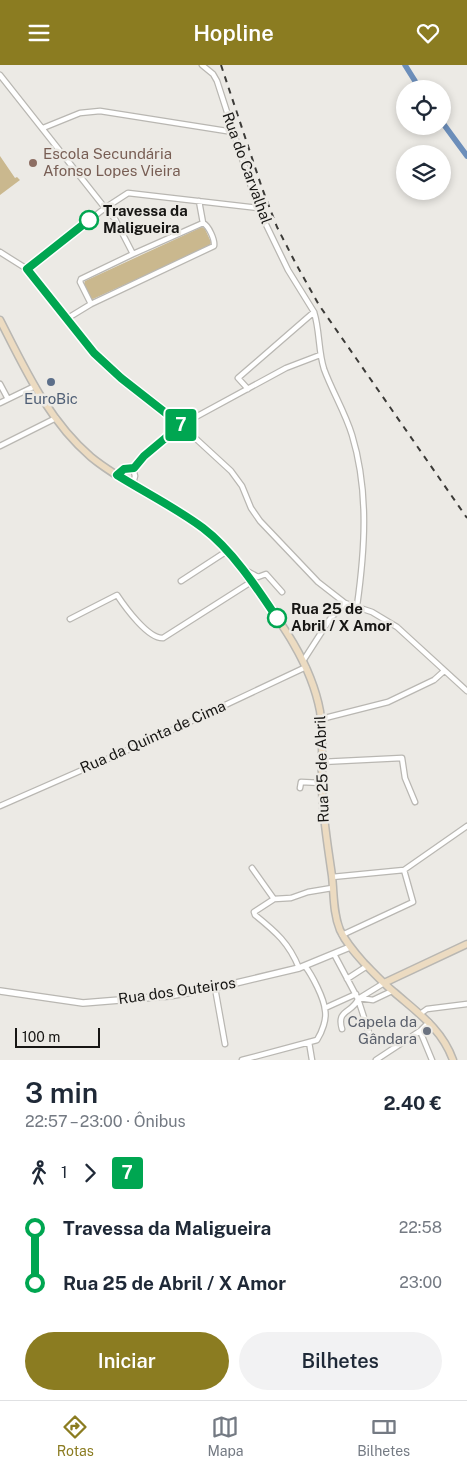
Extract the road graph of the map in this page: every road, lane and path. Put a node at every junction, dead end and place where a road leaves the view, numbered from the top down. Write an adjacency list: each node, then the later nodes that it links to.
1 (202, 65): 4 (street, Rua do Carvalhal)
2 (0, 75): 3 (street)
3 (42, 128): 4 (street); 6 (street)
4 (233, 131): 7 (street, Rua do Carvalhal)
5 (199, 201): 6 (street); 7 (street); 8 (street)
6 (104, 208): 10 (street); 11 (street)
7 (258, 208): 13 (street, Rua do Carvalhal)
8 (203, 223): 10 (street); 12 (street)
9 (0, 252): 11 (street)
10 (133, 254): 12 (street)
11 (27, 269): 14 (street)
12 (90, 304): 14 (street)
13 (314, 312): 16 (street, Rua do Carvalhal); 19 (street)
14 (68, 318): 23 (street)
15 (0, 320): 18 (main road, Rua 25 de Abril)
16 (320, 355): 19 (street); 34 (street, Rua do Carvalhal)
17 (0, 385): 20 (street)
18 (35, 386): 20 (street); 22 (main road, Rua 25 de Abril)
19 (248, 389): 23 (street)
20 (8, 399): 21 (street)
21 (0, 403)
22 (56, 418): 24 (street); 26 (main road, Rua 25 de Abril)
23 (181, 425): 25 (street); 33 (street)
24 (0, 447)
25 (134, 468): 26 (street); 27 (street)
26 (117, 475): 27 (main road, Rua 25 de Abril)
27 (132, 484): 28 (main road, Rua 25 de Abril)
28 (227, 551): 29 (main road, Rua 25 de Abril); 30 (street)
29 (244, 572): 31 (main road, Rua 25 de Abril); 32 (street)
30 (181, 581)
31 (251, 582): 35 (street); 36 (main road, Rua 25 de Abril)
32 (282, 592)
33 (345, 603): 34 (street); 36 (street)
34 (357, 606): 37 (street)
35 (70, 619)
36 (304, 664): 39 (main road, Rua 25 de Abril); 44 (street, Rua da Quinta de Cima)
37 (444, 671): 38 (street); 39 (street)
38 (467, 691)
39 (321, 719): 40 (main road, Rua 25 de Abril)
40 (321, 762): 41 (main road, Rua 25 de Abril); 43 (street)
41 (322, 783): 42 (street); 48 (main road, Rua 25 de Abril)
42 (300, 788)
43 (415, 802)
44 (0, 805)
45 (467, 826): 47 (street)
46 (252, 868): 50 (street)
47 (404, 870): 48 (street); 51 (street)
48 (332, 877): 49 (main road, Rua 25 de Abril)
49 (332, 888): 50 (street); 51 (main road, Rua 25 de Abril)
50 (274, 899): 56 (street)
51 (342, 935): 53 (main road, Rua 25 de Abril)
52 (467, 944): 58 (main road)
53 (350, 947): 54 (street, Rua dos Outeiros); 55 (main road, Rua 25 de Abril)
54 (334, 954): 56 (street, Rua dos Outeiros); 57 (street)
55 (367, 966): 57 (street); 58 (main road, Rua 25 de Abril)
56 (302, 967): 59 (street, Rua dos Outeiros); 64 (street)
57 (347, 979): 62 (street)
58 (384, 983): 61 (main road, Rua 25 de Abril); 62 (street)
59 (215, 988): 60 (street, Rua dos Outeiros); 71 (street)
60 (0, 991)
61 (392, 991): 62 (street); 65 (main road, Rua 25 de Abril)
62 (357, 996): 64 (street); 67 (street); 69 (street)
63 (467, 1004): 65 (street)
64 (325, 1008): 70 (street)
65 (420, 1014): 66 (main road, Rua 25 de Abril)
66 (429, 1022): 68 (street); 77 (main road, Rua 25 de Abril)
67 (342, 1029)
68 (420, 1031): 75 (street); 76 (street)
69 (372, 1042)
70 (309, 1043): 72 (street); 74 (street)
71 (225, 1044)
72 (261, 1058): 73 (street)
73 (242, 1060)
74 (312, 1060)
75 (376, 1060)
76 (432, 1060)
77 (453, 1060)

